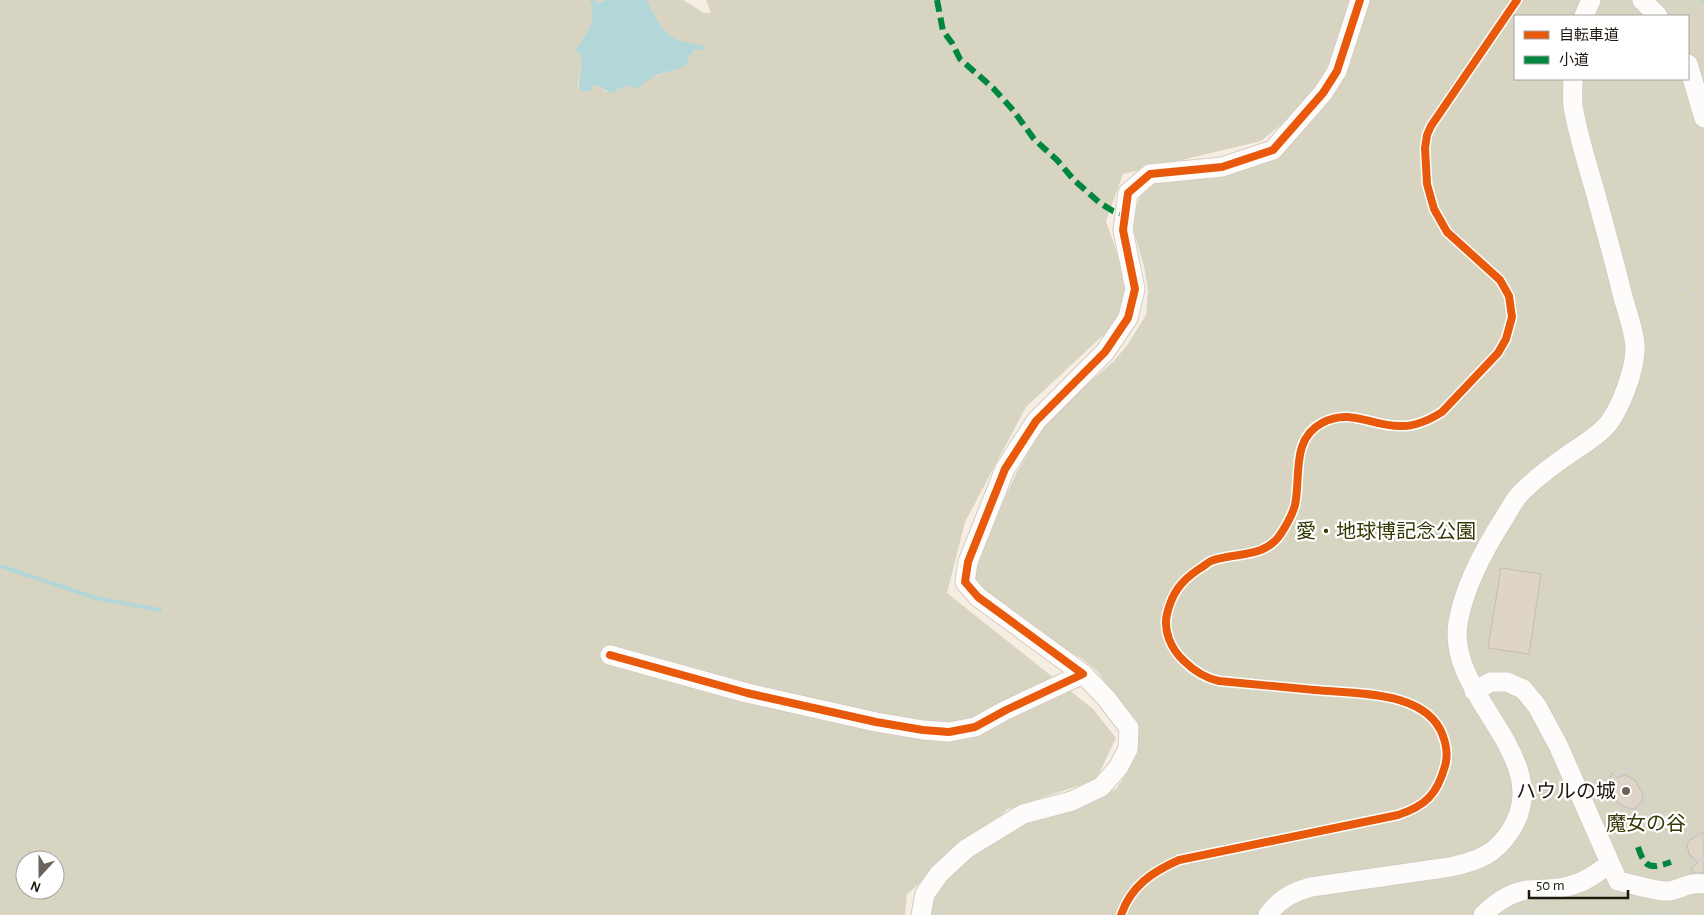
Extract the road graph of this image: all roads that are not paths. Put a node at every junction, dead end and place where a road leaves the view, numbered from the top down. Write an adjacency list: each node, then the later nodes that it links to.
1 (1360, 0): 10 (street)
2 (1591, 0): 4 (street)
3 (1642, 0): 5 (street)
4 (1584, 15)
5 (1657, 15)
6 (1689, 67): 8 (street)
7 (1574, 80): 11 (street)
8 (1704, 118)
9 (610, 655): 10 (street)
10 (1083, 674): 14 (street)
11 (1474, 691): 12 (street); 15 (street)
12 (1610, 866): 13 (street); 16 (street)
13 (1704, 884)
14 (922, 915)
15 (1268, 915)
16 (1483, 915)

